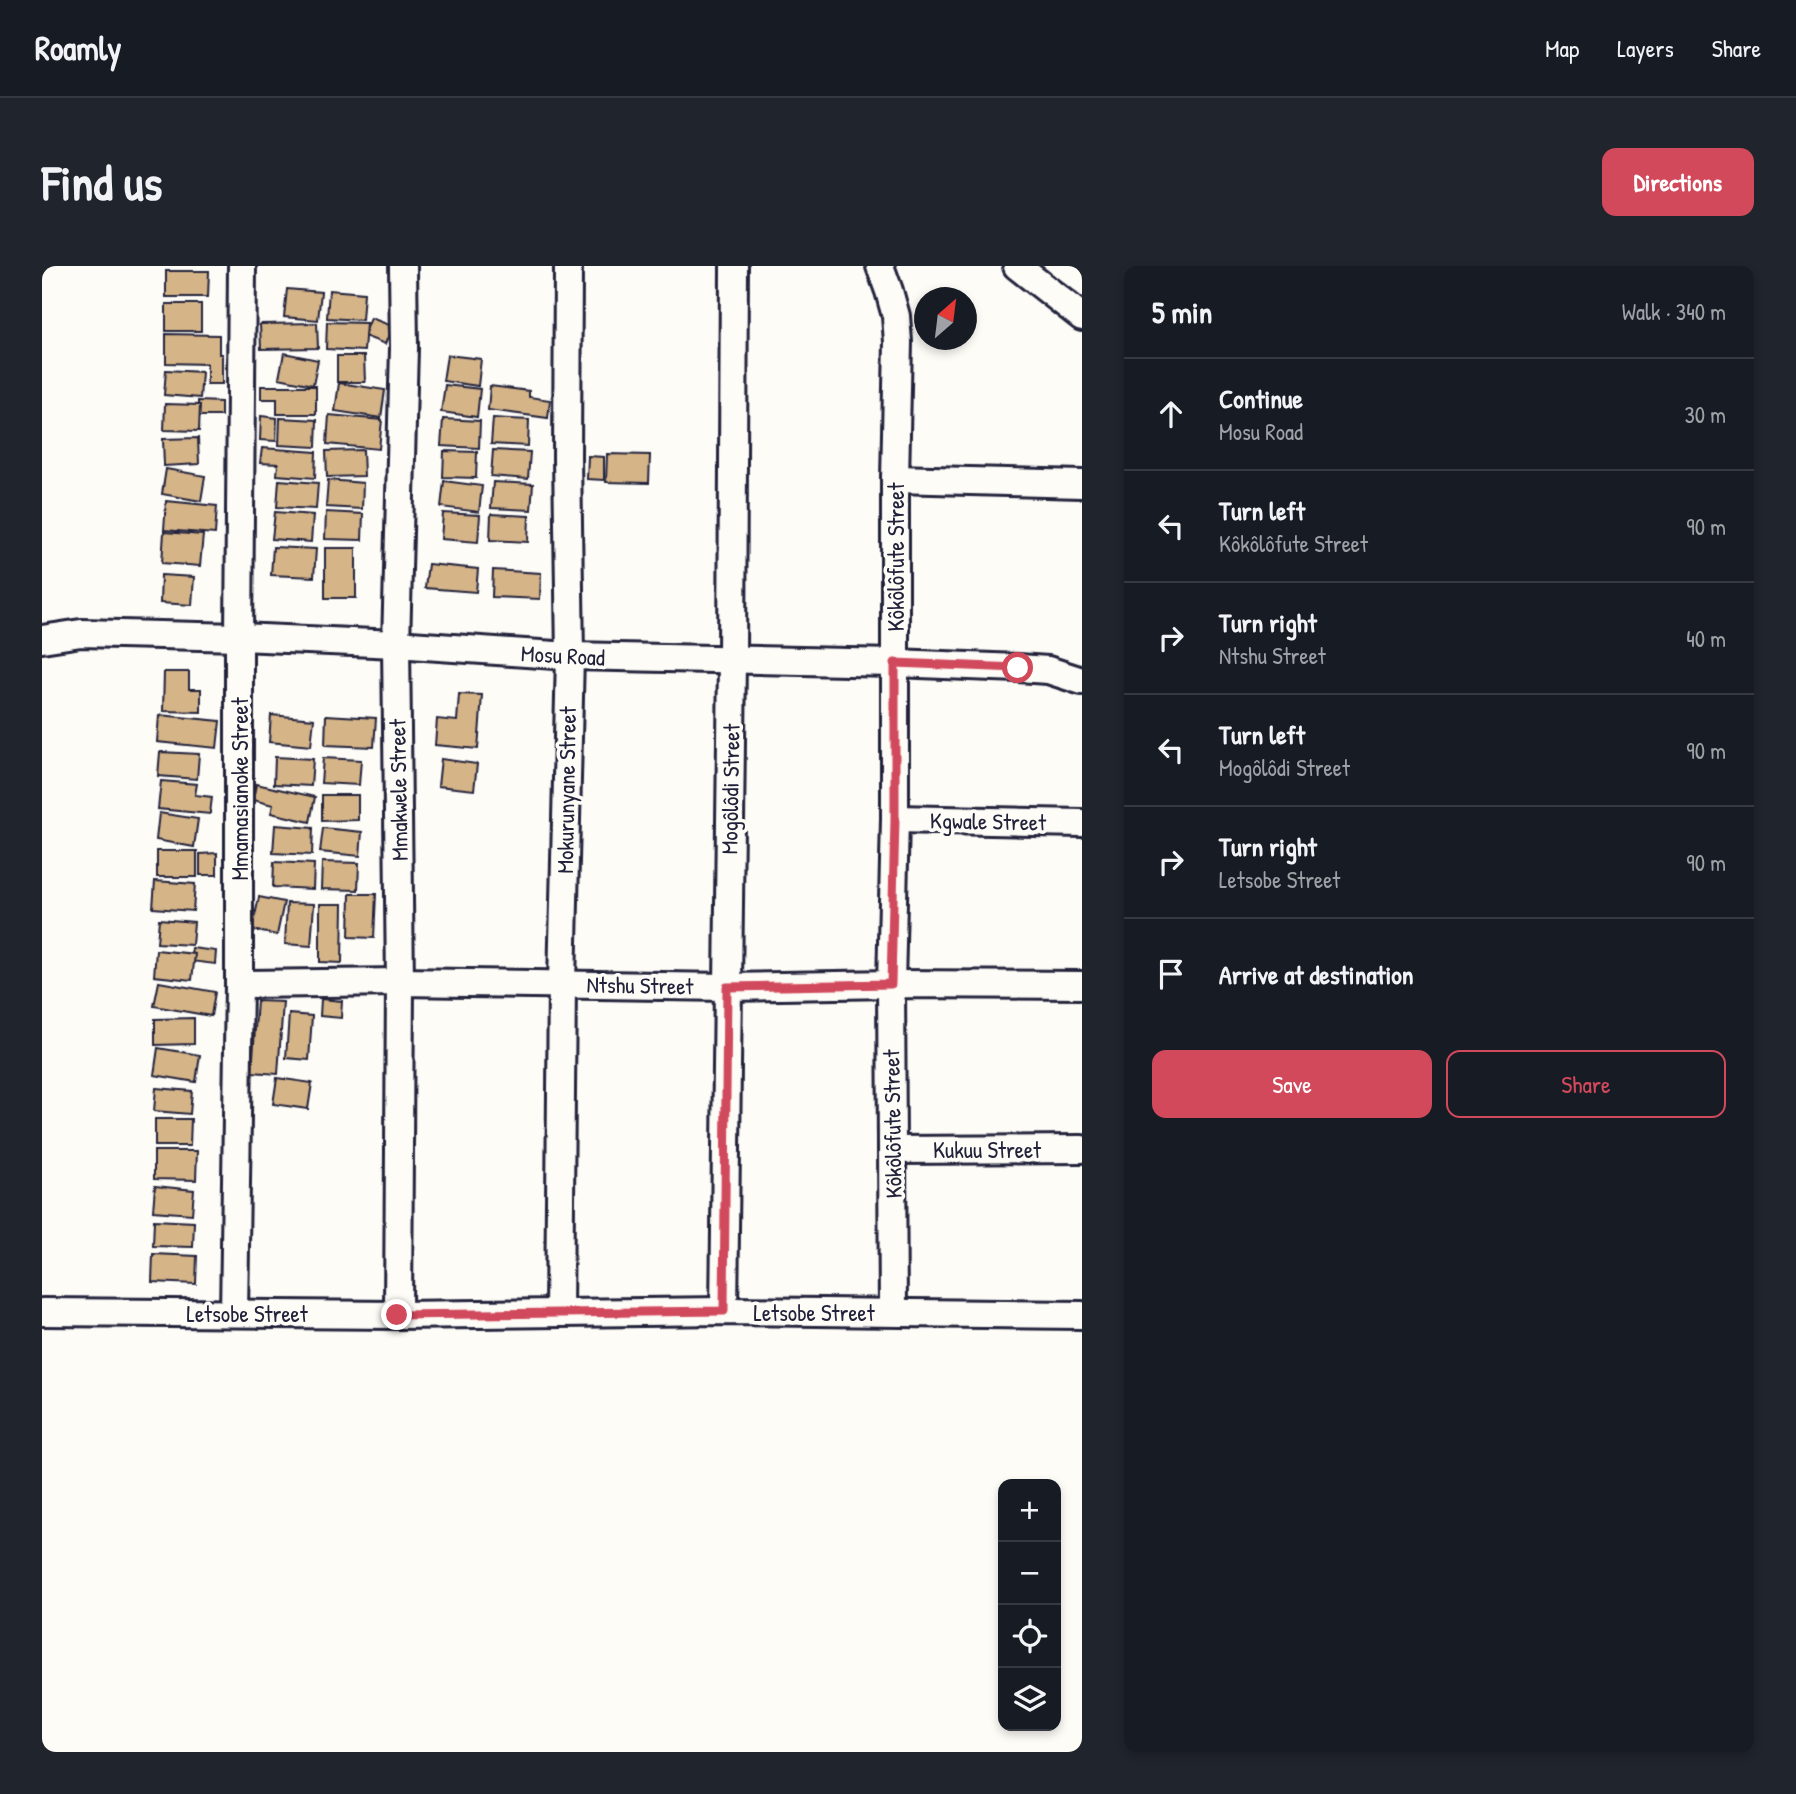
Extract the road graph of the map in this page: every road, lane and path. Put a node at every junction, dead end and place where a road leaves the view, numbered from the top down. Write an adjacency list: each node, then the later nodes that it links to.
1 (242, 266): 10 (street, Mmamasianoke Street)
2 (403, 266): 12 (street, Mmakwele Street)
3 (568, 266): 13 (street, Mokurunyane Street)
4 (734, 266): 14 (street, Mogôlôdi Street)
5 (880, 266): 8 (street, Kôkôlôfute Street)
6 (1017, 266): 7 (street)
7 (1082, 317)
8 (895, 479): 9 (street); 15 (street, Kôkôlôfute Street)
9 (1082, 484)
10 (239, 637): 11 (street, Mosu Road); 12 (street, Mosu Road); 20 (street, Mmamasianoke Street)
11 (42, 639)
12 (396, 644): 13 (street, Mosu Road); 19 (street, Mmakwele Street)
13 (570, 656): 14 (street, Mosu Road); 21 (street, Mokurunyane Street)
14 (732, 660): 15 (street, Mosu Road); 24 (street, Mogôlôdi Street)
15 (895, 663): 16 (street, Mosu Road); 17 (street, Kôkôlôfute Street)
16 (1082, 681)
17 (895, 819): 18 (street, Kgwale Street); 22 (street, Kôkôlôfute Street)
18 (1082, 823)
19 (400, 982): 20 (street, Ntshu Street); 21 (street, Ntshu Street); 32 (street, Mmakwele Street)
20 (239, 984): 30 (street, Mmamasianoke Street)
21 (562, 984): 24 (street, Ntshu Street); 31 (street, Mokurunyane Street)
22 (891, 984): 23 (street, Ntshu Street); 24 (street, Ntshu Street); 26 (street, Kôkôlôfute Street)
23 (1082, 985)
24 (727, 987): 27 (street, Mogôlôdi Street)
25 (1082, 1149): 26 (street, Kukuu Street)
26 (892, 1150): 29 (street, Kôkôlôfute Street)
27 (724, 1311): 29 (street, Letsobe Street); 31 (street, Letsobe Street)
28 (42, 1312): 30 (street, Letsobe Street)
29 (893, 1312): 33 (street, Letsobe Street)
30 (234, 1313): 32 (street, Letsobe Street)
31 (559, 1313): 32 (street, Letsobe Street)
32 (397, 1315)
33 (1082, 1315)

